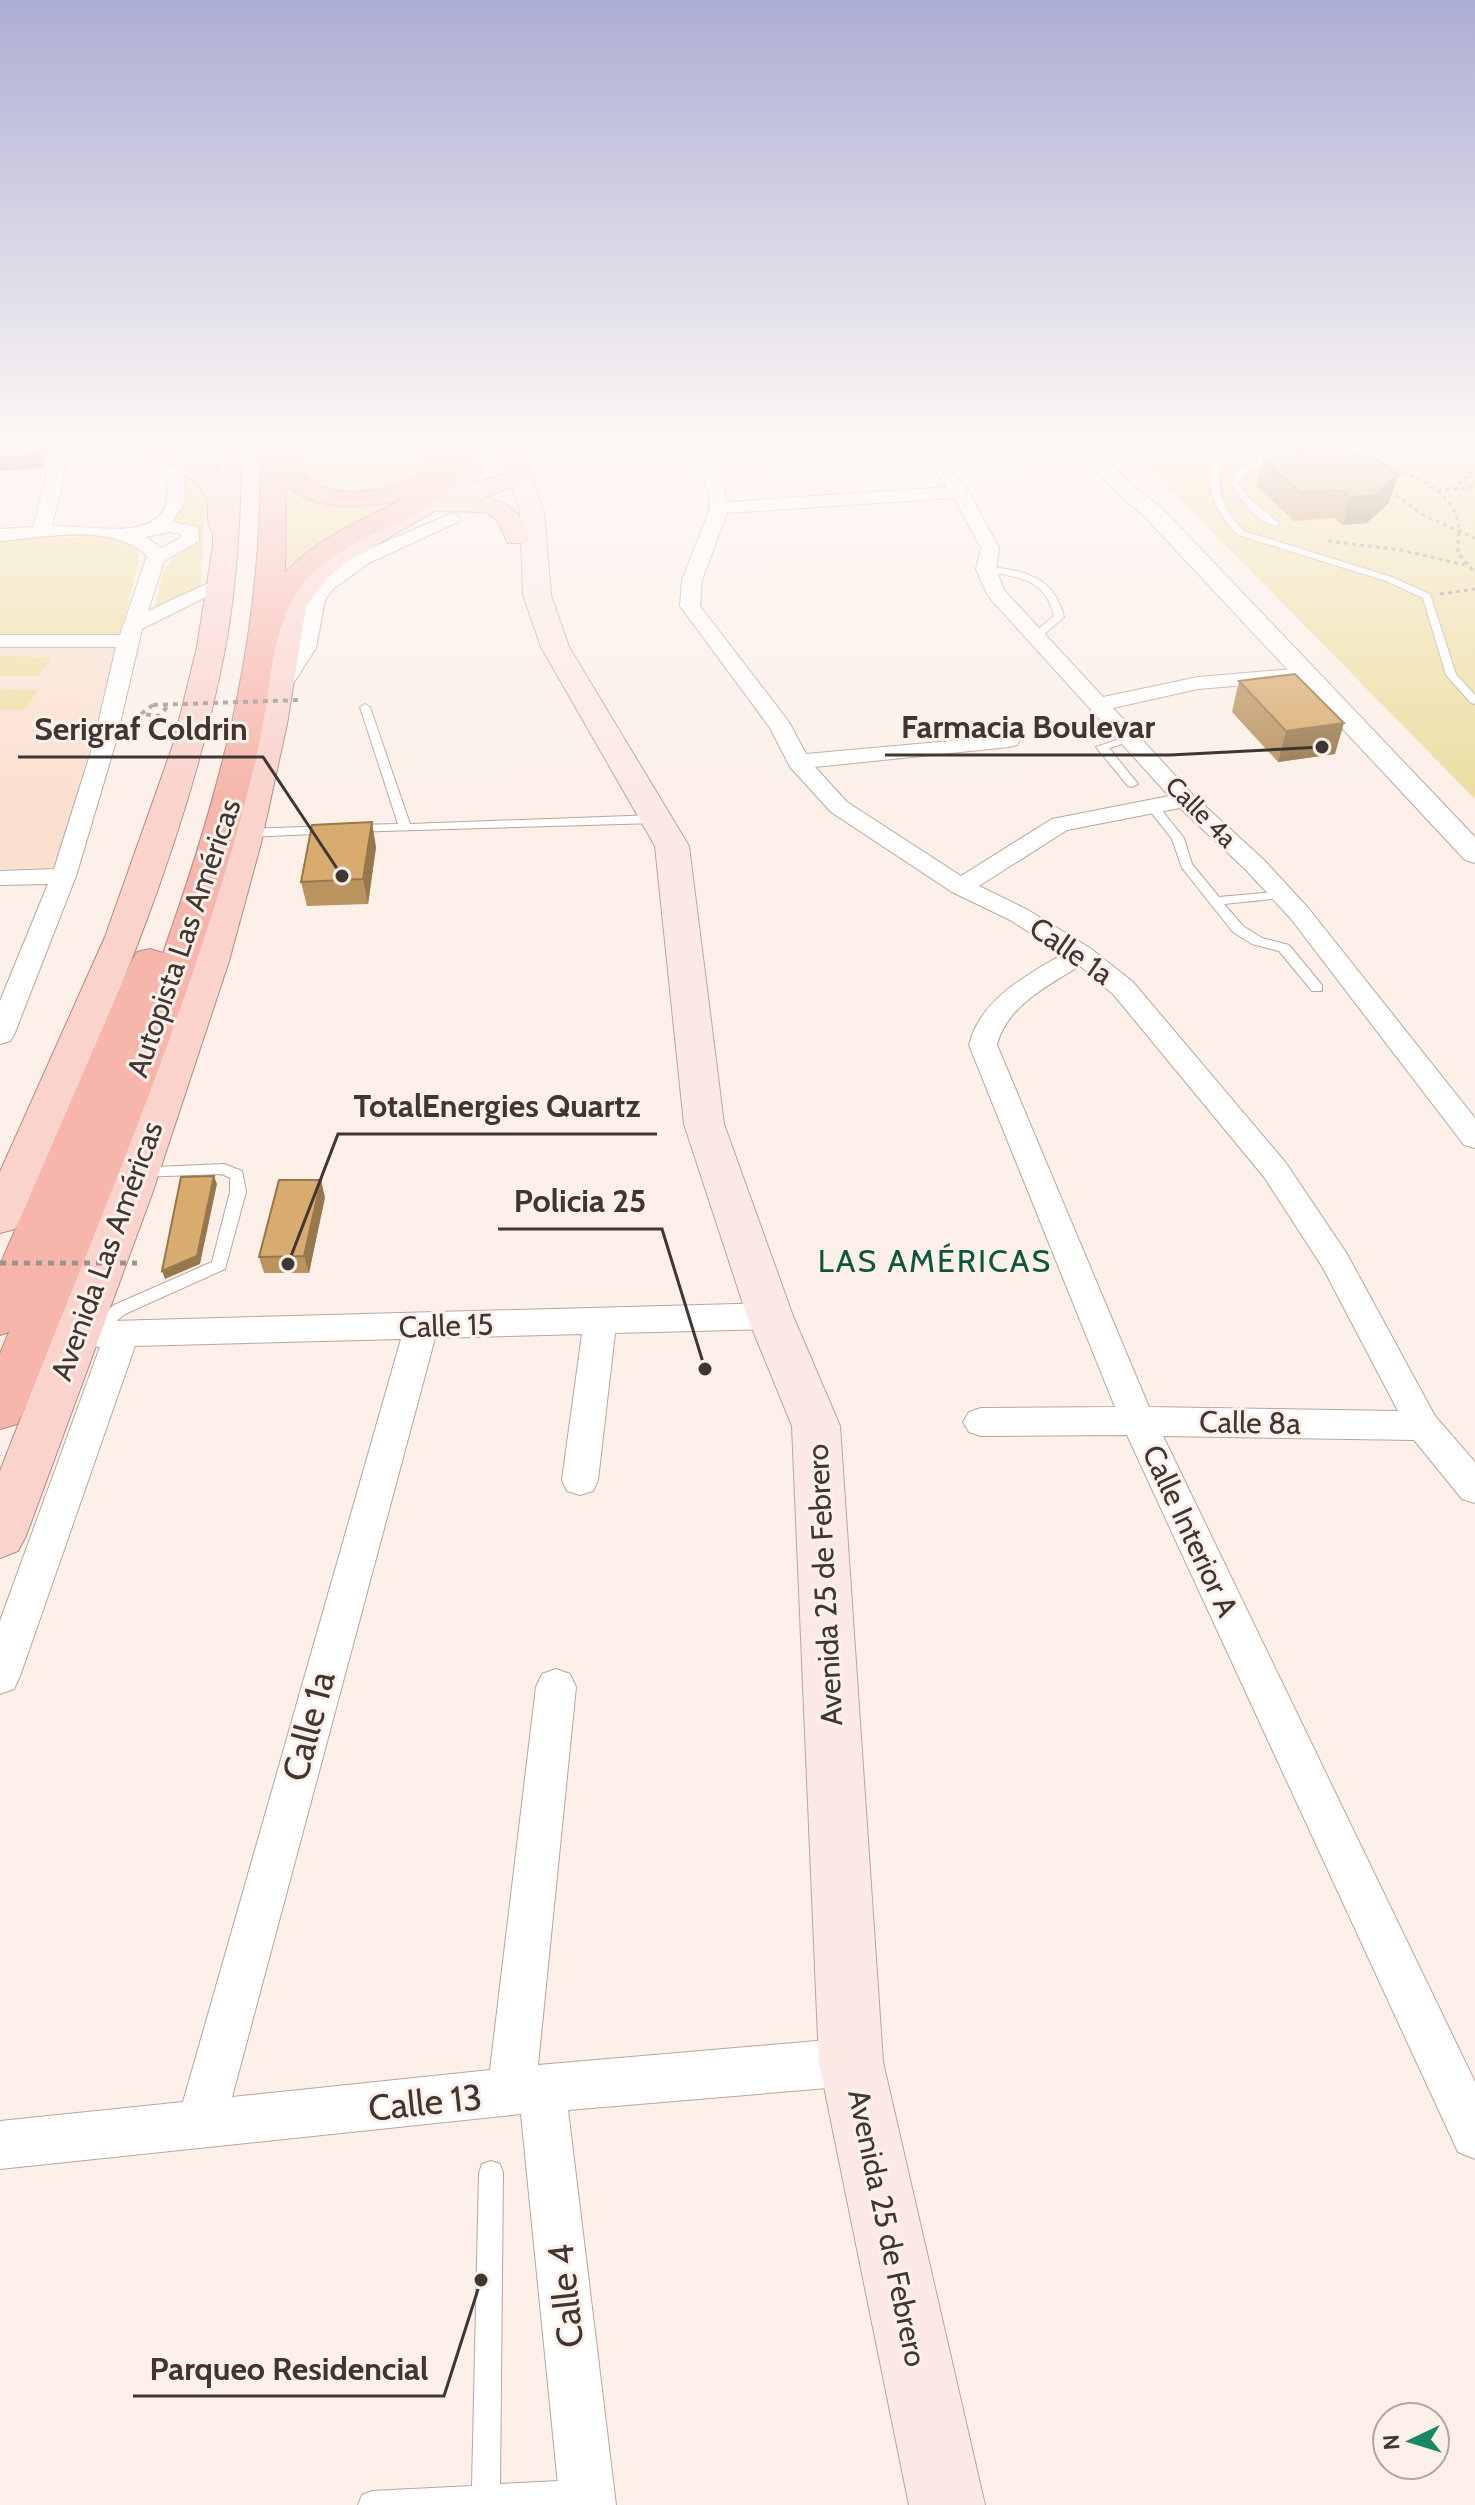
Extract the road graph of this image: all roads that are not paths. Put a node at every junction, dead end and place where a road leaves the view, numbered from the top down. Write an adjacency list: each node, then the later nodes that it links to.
1 (155, 560): 17 (street)
2 (222, 560): 14 (main road)
3 (223, 560): 14 (main road)
4 (250, 560): 47 (highway, Autopista Las Américas)
5 (270, 560): 16 (highway, Autopista Las Américas)
6 (312, 560): 16 (highway)
7 (330, 560): 33 (main road, Avenida Las Américas)
8 (519, 560): 21 (main road, Avenida 25 de Febrero)
9 (535, 560): 21 (main road, Avenida 25 de Febrero)
10 (700, 560): 27 (street, Calle 1a)
11 (988, 560): 15 (street, Calle 4a)
12 (1198, 560): 20 (street)
13 (1328, 560): 22 (lane)
14 (223, 568): 17 (street); 45 (main road)
15 (986, 569): 18 (street, Calle 4a); 18 (lane)
16 (267, 628): 51 (highway, Autopista Las Américas)
17 (131, 634): 19 (street); 35 (street)
18 (1036, 636): 23 (street, Calle 4a)
19 (0, 641)
20 (1304, 674): 23 (street); 34 (street)
21 (584, 701): 31 (main road, Avenida 25 de Febrero)
22 (1475, 701)
23 (1100, 704): 25 (street, Calle 4a)
24 (365, 707): 32 (lane)
25 (1131, 738): 28 (lane); 29 (street, Calle 4a)
26 (1009, 740): 27 (street)
27 (798, 762): 37 (street, Calle 1a)
28 (1132, 784)
29 (1185, 800): 30 (street); 38 (street, Calle 4a)
30 (1152, 806): 37 (street); 39 (lane)
31 (656, 819): 32 (lane); 46 (main road, Avenida 25 de Febrero)
32 (405, 828): 33 (lane)
33 (247, 833): 44 (main road, Avenida Las Américas)
34 (1471, 844)
35 (64, 876): 36 (street); 42 (street)
36 (0, 878)
37 (961, 887): 40 (street, Calle 1a)
38 (1282, 894): 39 (lane); 43 (street, Calle 4a)
39 (1215, 901): 41 (lane)
40 (1081, 954): 52 (street, Calle Interior A); 54 (street, Calle 1a)
41 (1317, 988)
42 (0, 1035)
43 (1475, 1138)
44 (136, 1172): 50 (main road, Avenida Las Américas); 50 (lane)
45 (0, 1218)
46 (770, 1316): 48 (street, Calle 15); 60 (main road, Avenida 25 de Febrero)
47 (0, 1318)
48 (600, 1320): 49 (street, Calle 15); 55 (street)
49 (421, 1328): 50 (street, Calle 15); 62 (street, Calle 1a)
50 (99, 1335): 57 (main road, Avenida Las Américas); 58 (street)
51 (0, 1410)
52 (1138, 1421): 53 (street, Calle 8a); 54 (street, Calle 8a); 63 (street, Calle Interior A)
53 (981, 1422)
54 (1423, 1426): 56 (street, Calle 1a)
55 (580, 1480)
56 (1475, 1488)
57 (0, 1536)
58 (0, 1676)
59 (556, 1687): 61 (street, Calle 4)
60 (851, 2062): 61 (street, Calle 13); 69 (main road, Avenida 25 de Febrero)
61 (526, 2090): 62 (street, Calle 13); 67 (street, Calle 4)
62 (200, 2125): 64 (street, Calle 13)
63 (1475, 2135)
64 (0, 2145)
65 (491, 2173): 66 (lane)
66 (486, 2499): 67 (lane); 68 (lane)
67 (588, 2499)
68 (372, 2505)
69 (947, 2505)

